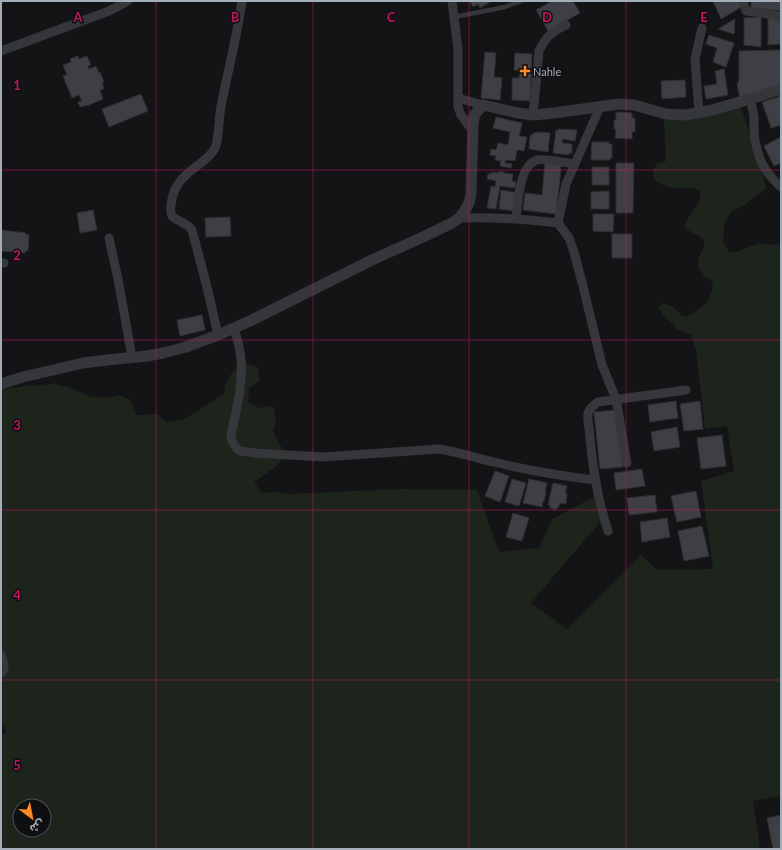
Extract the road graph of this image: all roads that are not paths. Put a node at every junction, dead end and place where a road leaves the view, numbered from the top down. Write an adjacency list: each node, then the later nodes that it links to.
1 (128, 1): 10 (street)
2 (242, 1): 26 (street)
3 (452, 1): 6 (street)
4 (521, 1): 6 (lane)
5 (743, 1): 7 (street)
6 (454, 17): 12 (street)
7 (781, 17)
8 (566, 24): 17 (street)
9 (702, 28): 16 (street)
10 (1, 51)
11 (781, 89): 13 (street)
12 (458, 98): 14 (street); 18 (street)
13 (750, 99): 16 (street); 20 (street)
14 (484, 105): 17 (street); 18 (street)
15 (600, 107): 16 (street); 17 (street); 19 (street)
16 (699, 113)
17 (533, 115)
18 (472, 130): 21 (street)
19 (574, 164): 22 (street); 23 (street)
20 (781, 187)
21 (459, 218): 22 (street); 25 (street)
22 (516, 218): 23 (street)
23 (558, 223): 30 (street)
24 (109, 238): 27 (street)
25 (234, 328): 26 (street); 32 (street)
26 (218, 335): 27 (street)
27 (132, 357): 28 (street)
28 (1, 384)
29 (686, 390): 30 (street)
30 (616, 399): 31 (street); 32 (street)
31 (627, 463)
32 (595, 480): 33 (street)
33 (608, 531)
34 (1, 655): 35 (street)
35 (1, 673)

